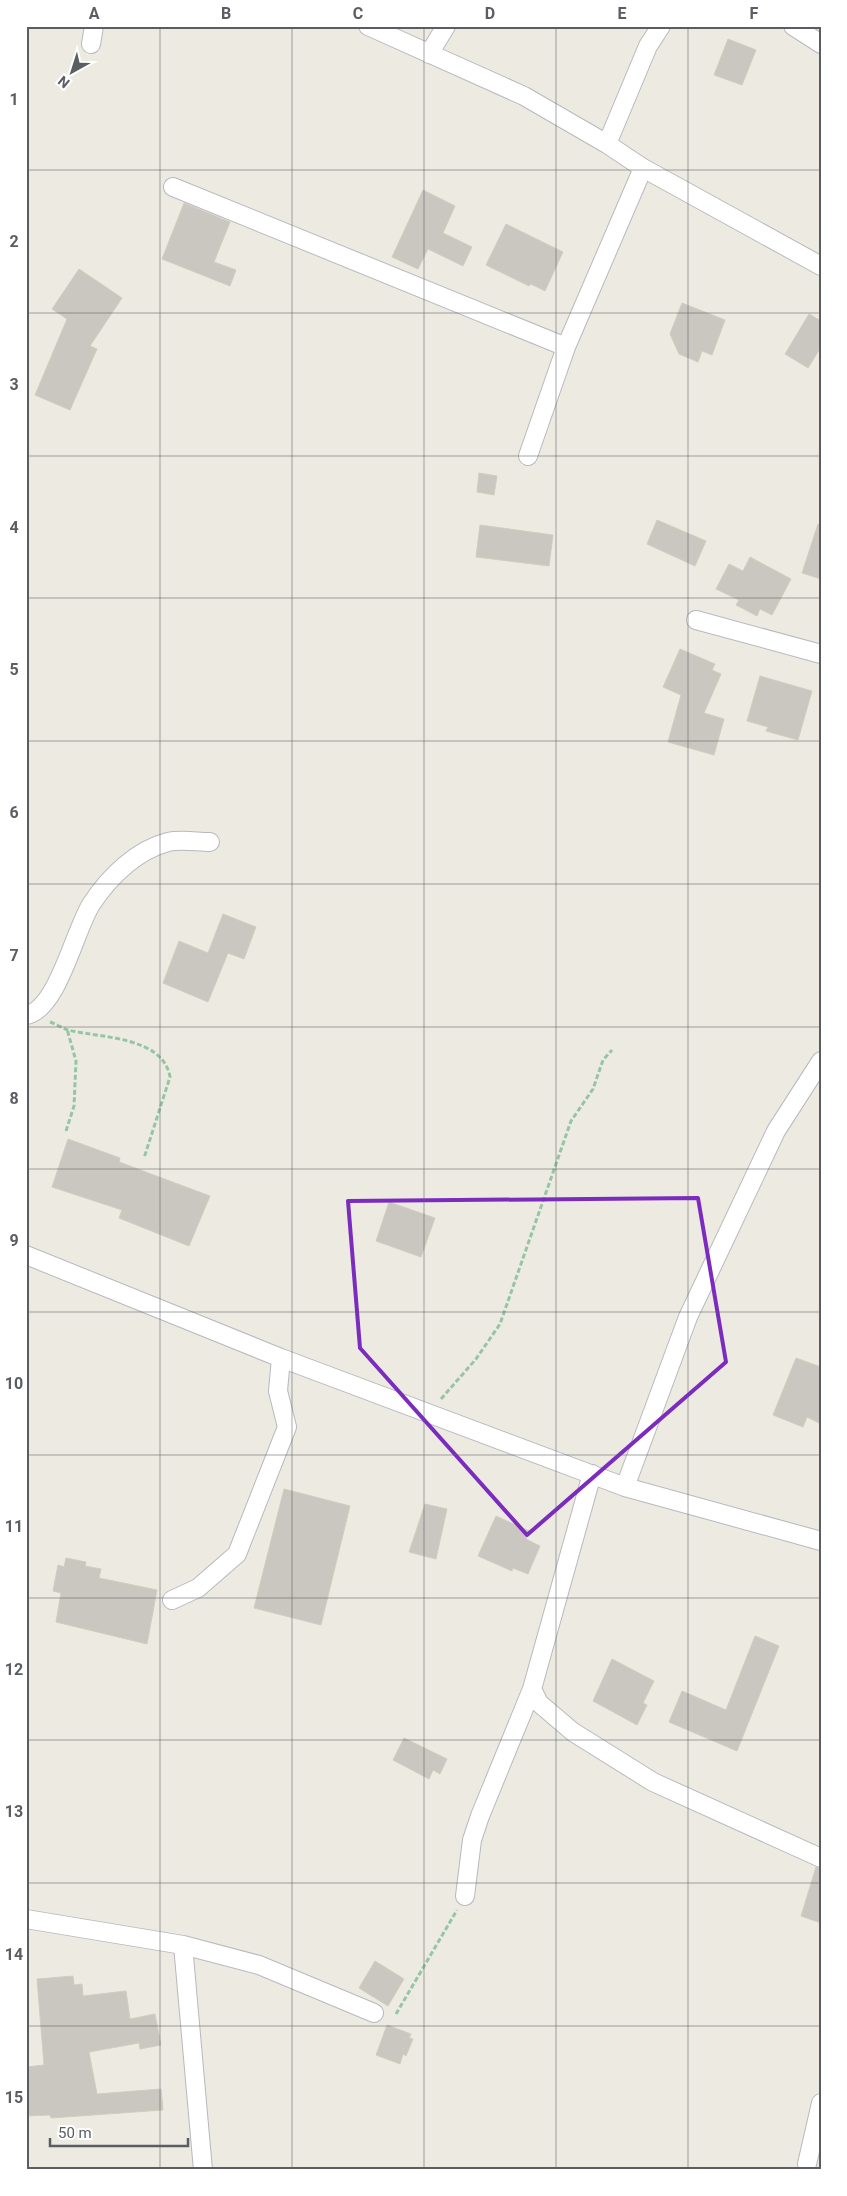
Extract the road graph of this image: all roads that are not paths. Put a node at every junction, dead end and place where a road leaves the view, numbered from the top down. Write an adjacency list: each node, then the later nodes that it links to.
1 (94, 26): 6 (street)
2 (368, 26): 8 (street)
3 (446, 26): 8 (street)
4 (661, 26): 9 (street)
5 (793, 26): 7 (street)
6 (91, 44)
7 (821, 44)
8 (428, 54): 9 (street)
9 (607, 144): 10 (street)
10 (643, 168): 12 (street); 13 (street)
11 (174, 187): 13 (street)
12 (821, 266)
13 (566, 348): 14 (street)
14 (528, 456)
15 (696, 620): 16 (street)
16 (821, 654)
17 (210, 842): 18 (street)
18 (30, 1014)
19 (821, 1061): 23 (street)
20 (26, 1255): 21 (street)
21 (281, 1358): 22 (street); 25 (street)
22 (592, 1474): 23 (street); 26 (street)
23 (625, 1487): 24 (street)
24 (821, 1541)
25 (172, 1600)
26 (532, 1689): 27 (street); 28 (street)
27 (821, 1858)
28 (465, 1896)
29 (26, 1919): 30 (street)
30 (183, 1945): 31 (street); 34 (street)
31 (374, 2013)
32 (821, 2103): 33 (street)
33 (808, 2164)
34 (202, 2170)

